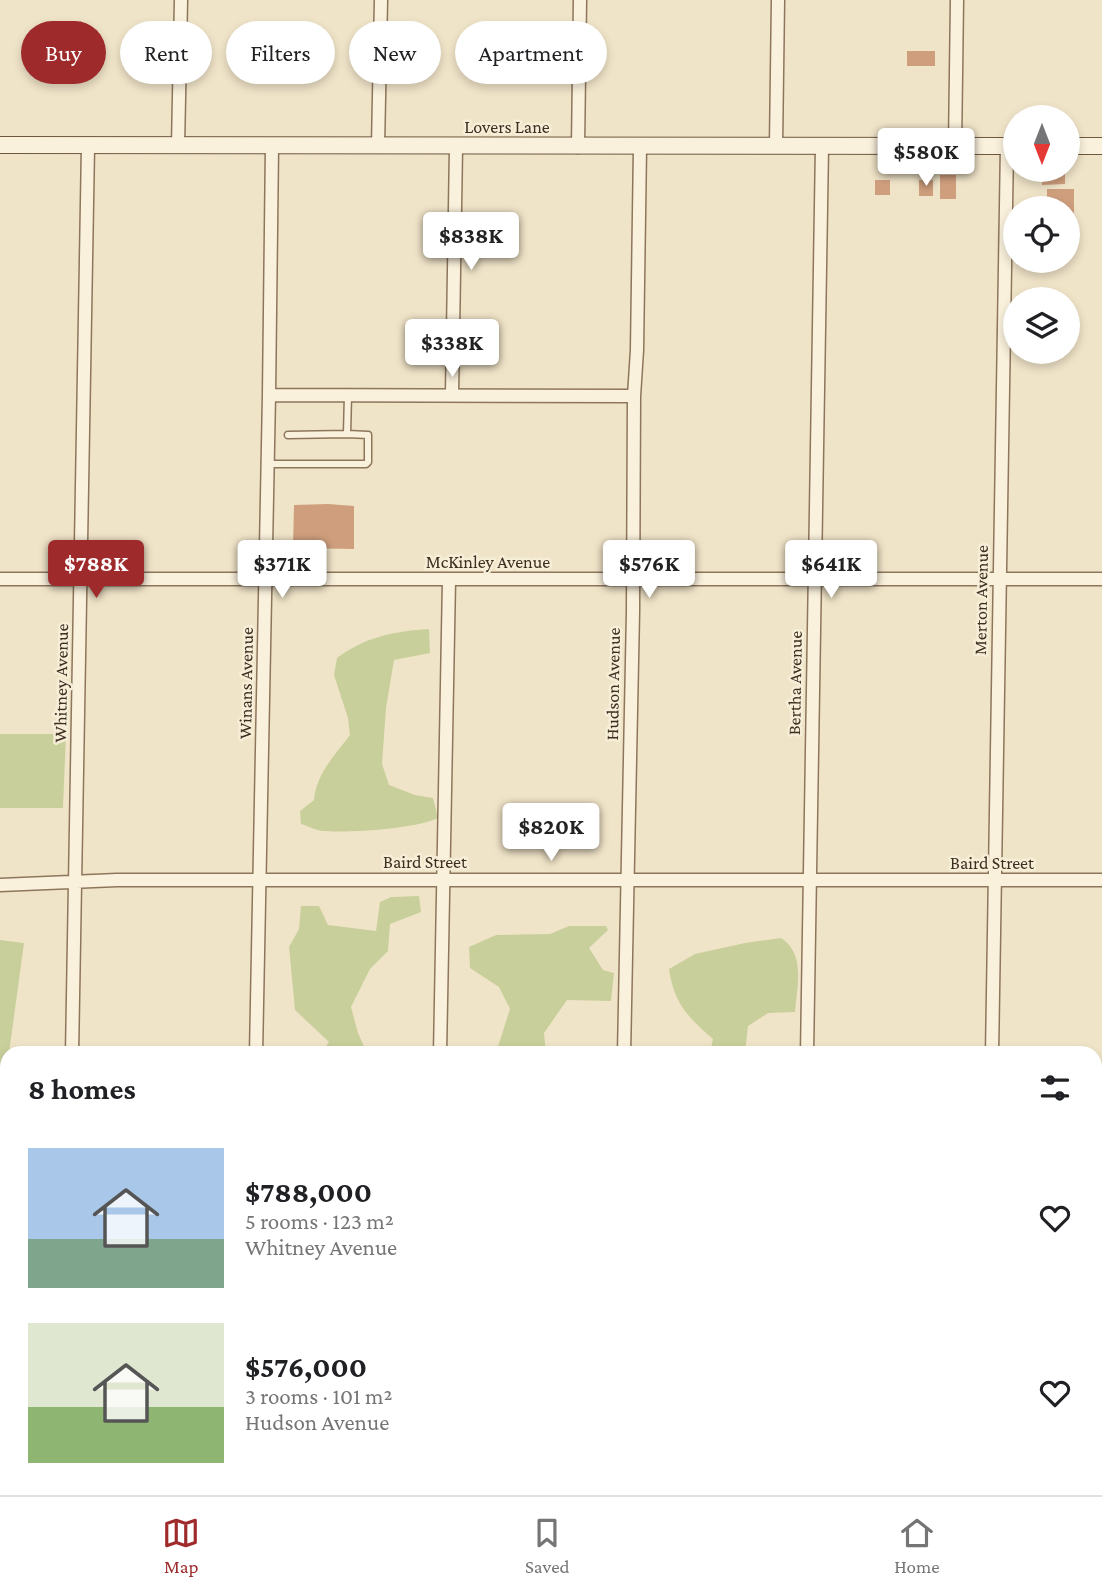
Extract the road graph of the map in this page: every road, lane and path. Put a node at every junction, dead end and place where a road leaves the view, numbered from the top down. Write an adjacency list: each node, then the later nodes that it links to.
1 (181, 0): 9 (street)
2 (381, 0): 11 (street)
3 (580, 0): 18 (street)
4 (778, 0): 7 (street)
5 (957, 0): 13 (street)
6 (0, 145): 8 (street, Lovers Lane)
7 (776, 145): 12 (street, Lovers Lane); 19 (street, Lovers Lane)
8 (88, 146): 9 (street, Lovers Lane); 30 (street, Whitney Avenue)
9 (178, 146): 10 (street, Lovers Lane)
10 (272, 146): 11 (street, Lovers Lane); 21 (street, Winans Avenue)
11 (378, 146): 17 (street, Lovers Lane)
12 (822, 146): 13 (street, Lovers Lane); 32 (street, Bertha Avenue)
13 (955, 146): 14 (street, Lovers Lane)
14 (1003, 146)
15 (1080, 146): 16 (street)
16 (1102, 146)
17 (456, 147): 18 (street, Lovers Lane); 23 (street)
18 (578, 147): 19 (street, Lovers Lane)
19 (640, 147): 24 (street, Hudson Avenue)
20 (1010, 182): 33 (street, Merton Avenue)
21 (270, 395): 22 (street); 27 (street, Winans Avenue)
22 (348, 395): 23 (street); 25 (lane)
23 (452, 396): 24 (street)
24 (634, 396): 31 (street, Hudson Avenue)
25 (347, 434): 26 (lane); 27 (lane)
26 (288, 435)
27 (268, 464): 28 (street, Winans Avenue)
28 (266, 578): 30 (street, McKinley Avenue); 35 (street, McKinley Avenue); 39 (street, Winans Avenue)
29 (0, 579): 30 (street, McKinley Avenue)
30 (80, 579): 42 (street, Whitney Avenue)
31 (633, 579): 32 (street, McKinley Avenue); 35 (street, McKinley Avenue); 37 (street, Hudson Avenue)
32 (815, 579): 33 (street, McKinley Avenue); 38 (street, Bertha Avenue)
33 (999, 579): 34 (street, McKinley Avenue); 40 (street, Merton Avenue)
34 (1102, 579)
35 (449, 580): 36 (street)
36 (444, 879): 37 (street, Baird Street); 39 (street, Baird Street); 46 (street)
37 (628, 879): 38 (street, Baird Street); 47 (street, Hudson Avenue)
38 (809, 879): 40 (street, Baird Street); 48 (street, Bertha Avenue)
39 (259, 880): 42 (street, Baird Street); 45 (street, Winans Avenue)
40 (994, 880): 41 (street, Baird Street); 49 (street, Merton Avenue)
41 (1102, 880)
42 (75, 882): 43 (street, Baird Street); 44 (street, Whitney Avenue)
43 (0, 885)
44 (72, 1046)
45 (256, 1046)
46 (440, 1046)
47 (624, 1046)
48 (807, 1046)
49 (992, 1046)

